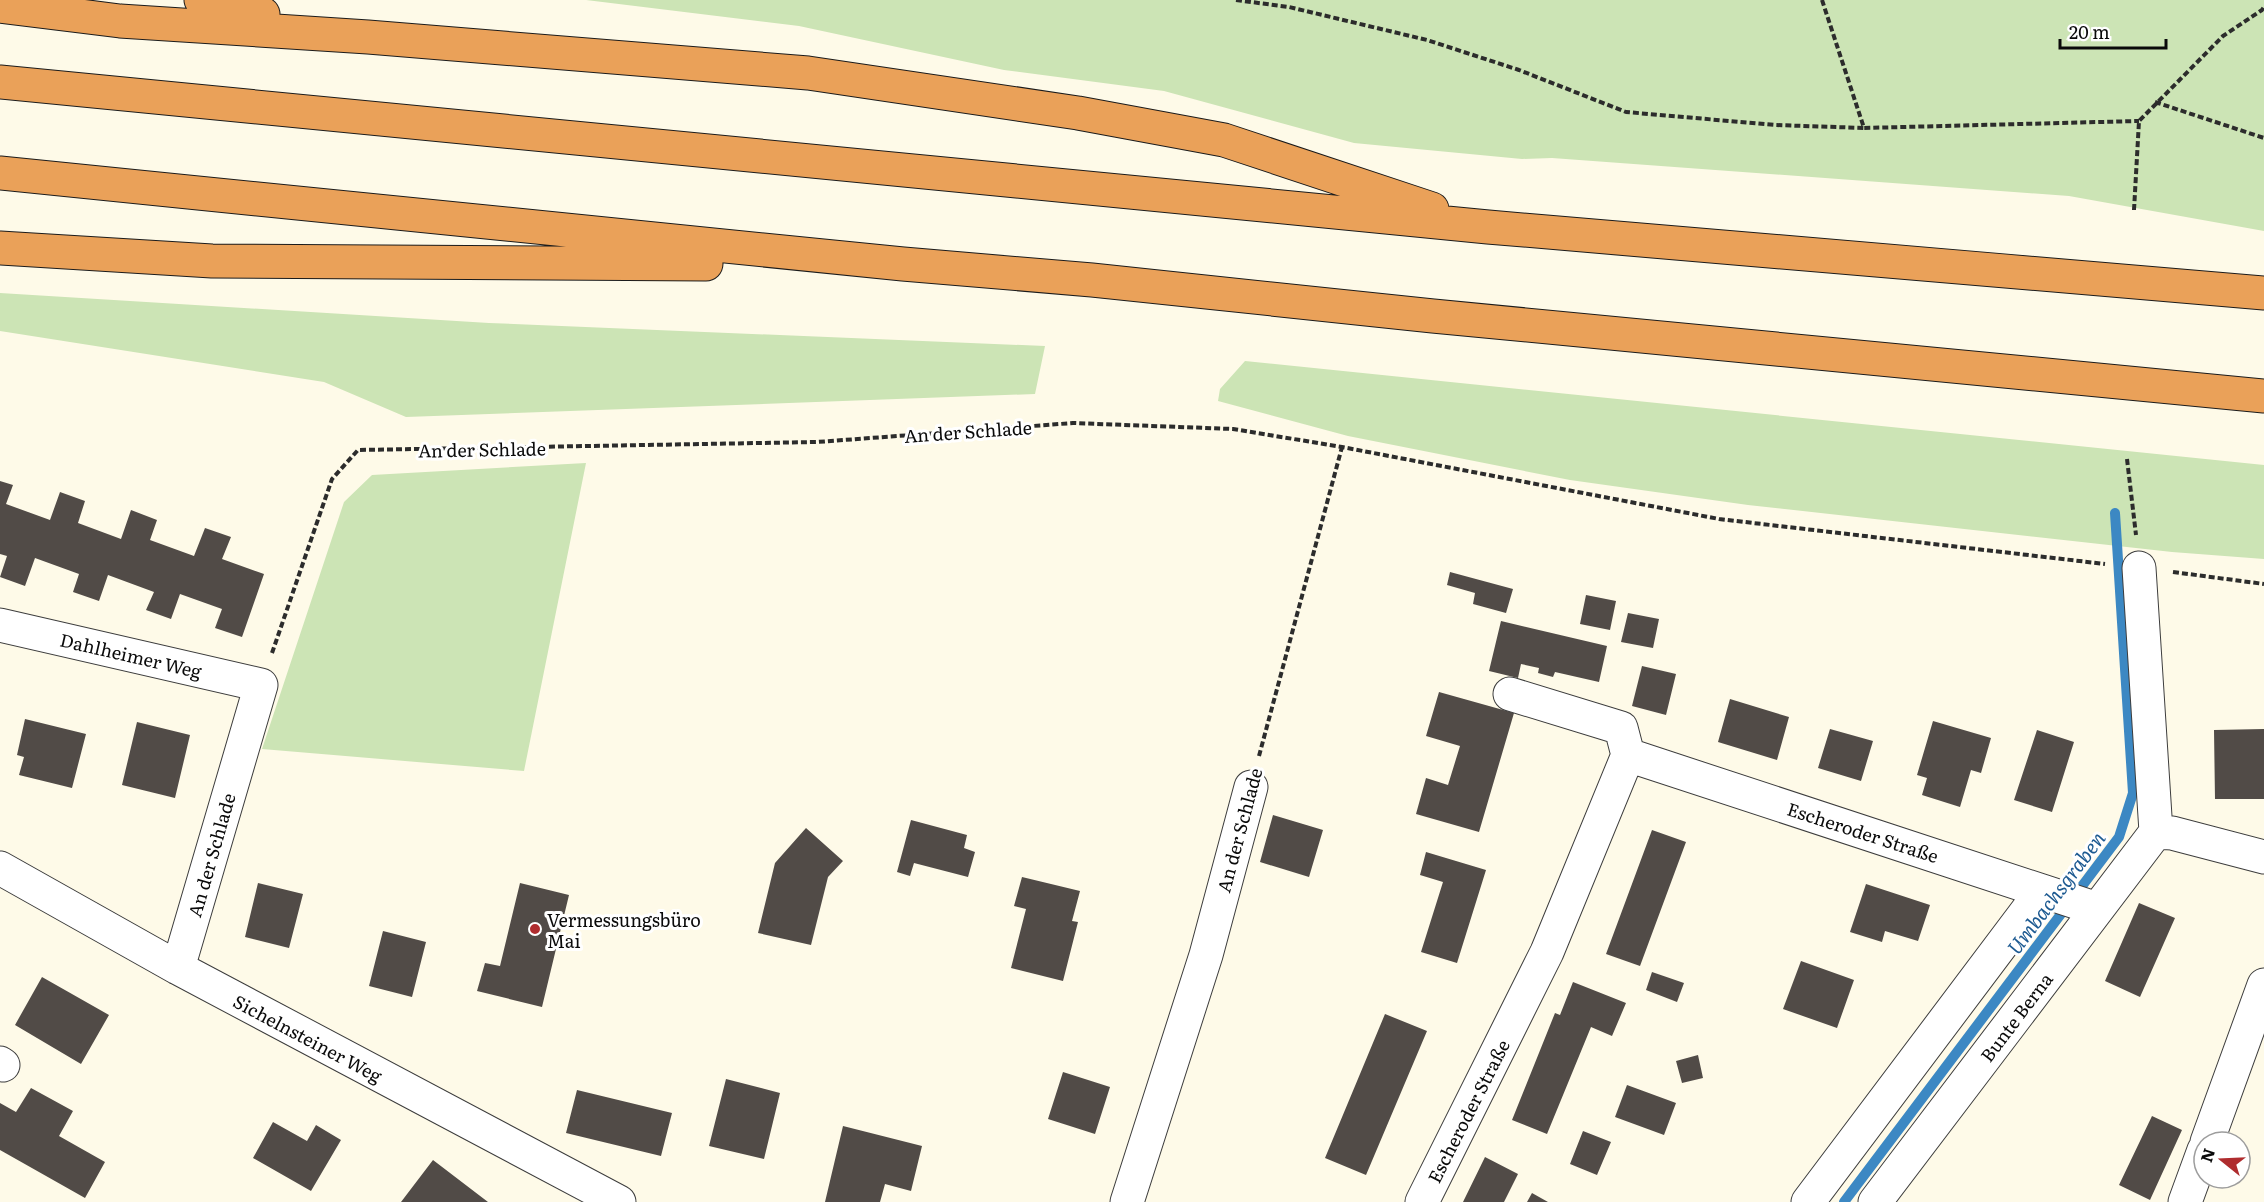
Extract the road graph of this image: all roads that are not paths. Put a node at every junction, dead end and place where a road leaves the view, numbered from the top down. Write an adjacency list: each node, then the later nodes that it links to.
1 (201, 0): 3 (highway)
2 (0, 6): 3 (highway)
3 (368, 38): 6 (highway)
4 (0, 82): 6 (highway)
5 (0, 173): 8 (highway)
6 (1488, 227): 9 (highway)
7 (0, 248): 8 (highway)
8 (903, 264): 10 (highway)
9 (2264, 293)
10 (2264, 396)
11 (2139, 568): 17 (street)
12 (0, 625): 13 (street, Dahlheimer Weg)
13 (261, 685): 22 (street, An der Schlade)
14 (1510, 694): 15 (street)
15 (1628, 755): 20 (street, Escheroder Straße); 28 (street, Escheroder Straße)
16 (1251, 787): 27 (street, An der Schlade)
17 (2156, 832): 18 (street); 21 (street, Bunte Berna)
18 (2264, 857)
19 (0, 868): 22 (street, Sichelnsteiner Weg)
20 (2049, 894): 21 (street, Escheroder Straße); 29 (street)
21 (2092, 908): 30 (street, Bunte Berna)
22 (178, 968): 26 (street, Sichelnsteiner Weg)
23 (2264, 985): 24 (street)
24 (2211, 1130)
25 (2192, 1183): 31 (street)
26 (619, 1202)
27 (1127, 1202)
28 (1422, 1202)
29 (1808, 1202)
30 (1875, 1202)
31 (2185, 1202)

